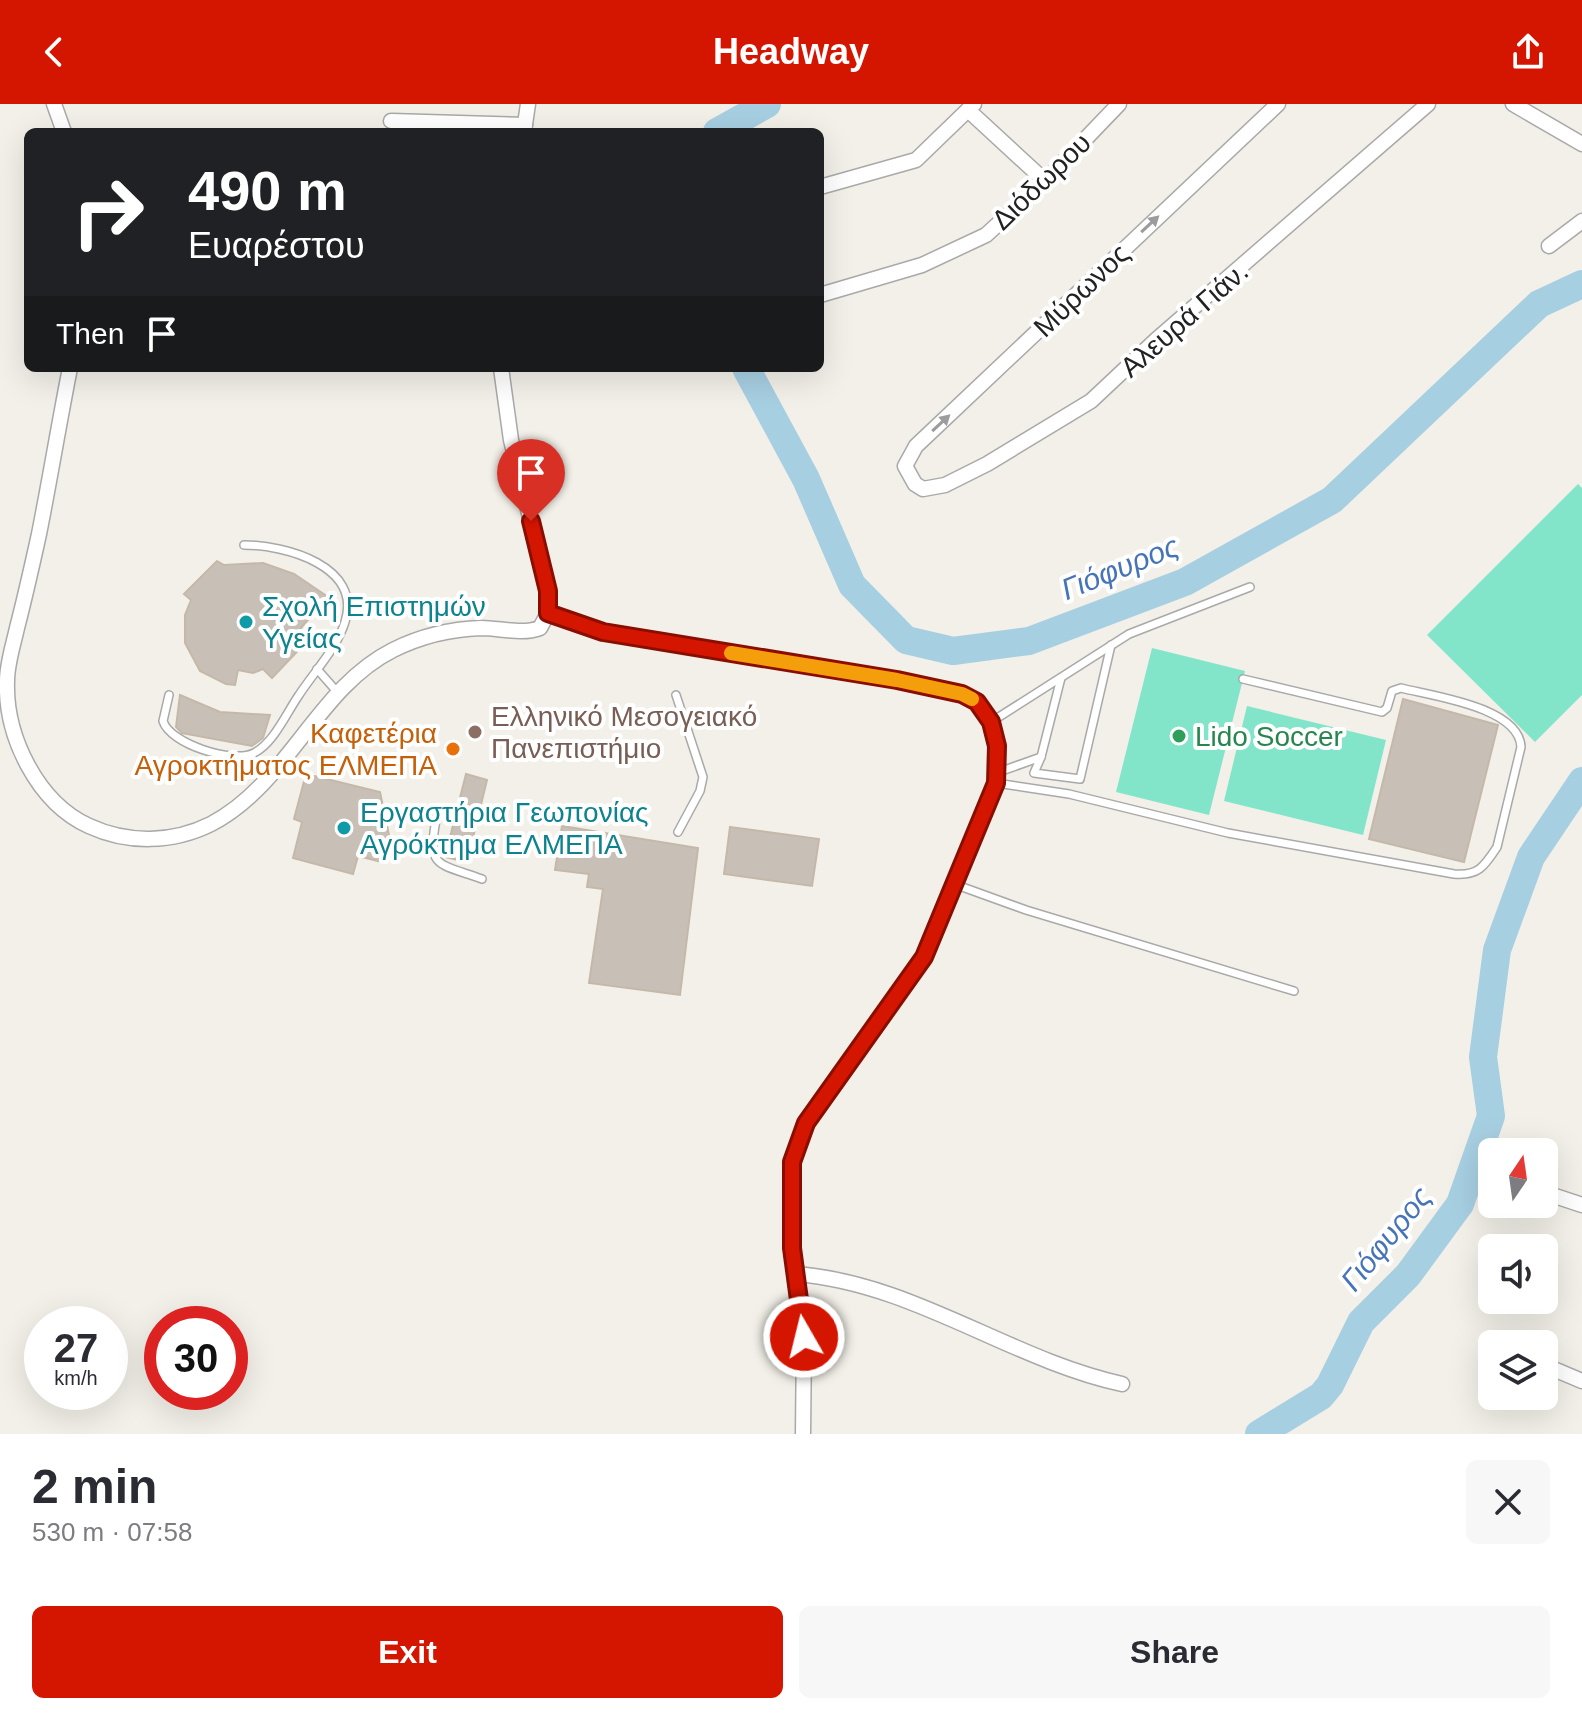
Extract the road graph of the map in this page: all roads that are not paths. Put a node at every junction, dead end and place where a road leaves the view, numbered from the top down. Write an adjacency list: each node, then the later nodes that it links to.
1 (54, 104): 9 (street)
2 (528, 104): 11 (street)
3 (1119, 104): 13 (street, Διόδωρου)
4 (1278, 104): 20 (street, Μύρωνος, one-way to 4)
5 (1428, 104): 20 (street, Αλευρά Γιάν.)
6 (1513, 104): 12 (street)
7 (971, 107): 13 (street); 14 (street)
8 (391, 121): 10 (street)
9 (63, 128)
10 (507, 128)
11 (524, 128)
12 (1582, 144)
13 (1045, 181): 17 (street, Διόδωρου)
14 (824, 186)
15 (1582, 221): 16 (street)
16 (1549, 246)
17 (824, 294)
18 (69, 372): 28 (street)
19 (502, 372): 23 (street)
20 (915, 484)
21 (244, 545): 25 (lane)
22 (1250, 587): 24 (lane)
23 (548, 613): 28 (street); 31 (street)
24 (1112, 645): 26 (lane); 32 (lane)
25 (317, 669): 28 (lane); 29 (lane)
26 (1061, 678): 31 (lane); 32 (lane)
27 (1243, 679): 33 (lane)
28 (339, 694)
29 (169, 695)
30 (676, 695): 35 (lane)
31 (991, 722): 33 (street)
32 (1041, 757): 33 (lane)
33 (996, 778): 37 (street)
34 (437, 814): 36 (lane)
35 (678, 832)
36 (482, 879)
37 (954, 884): 38 (lane); 41 (street)
38 (1294, 991)
39 (1558, 1197): 40 (street)
40 (1582, 1205)
41 (796, 1274): 44 (street); 45 (street)
42 (1558, 1371): 43 (street)
43 (1582, 1381)
44 (1122, 1384)
45 (803, 1434)

